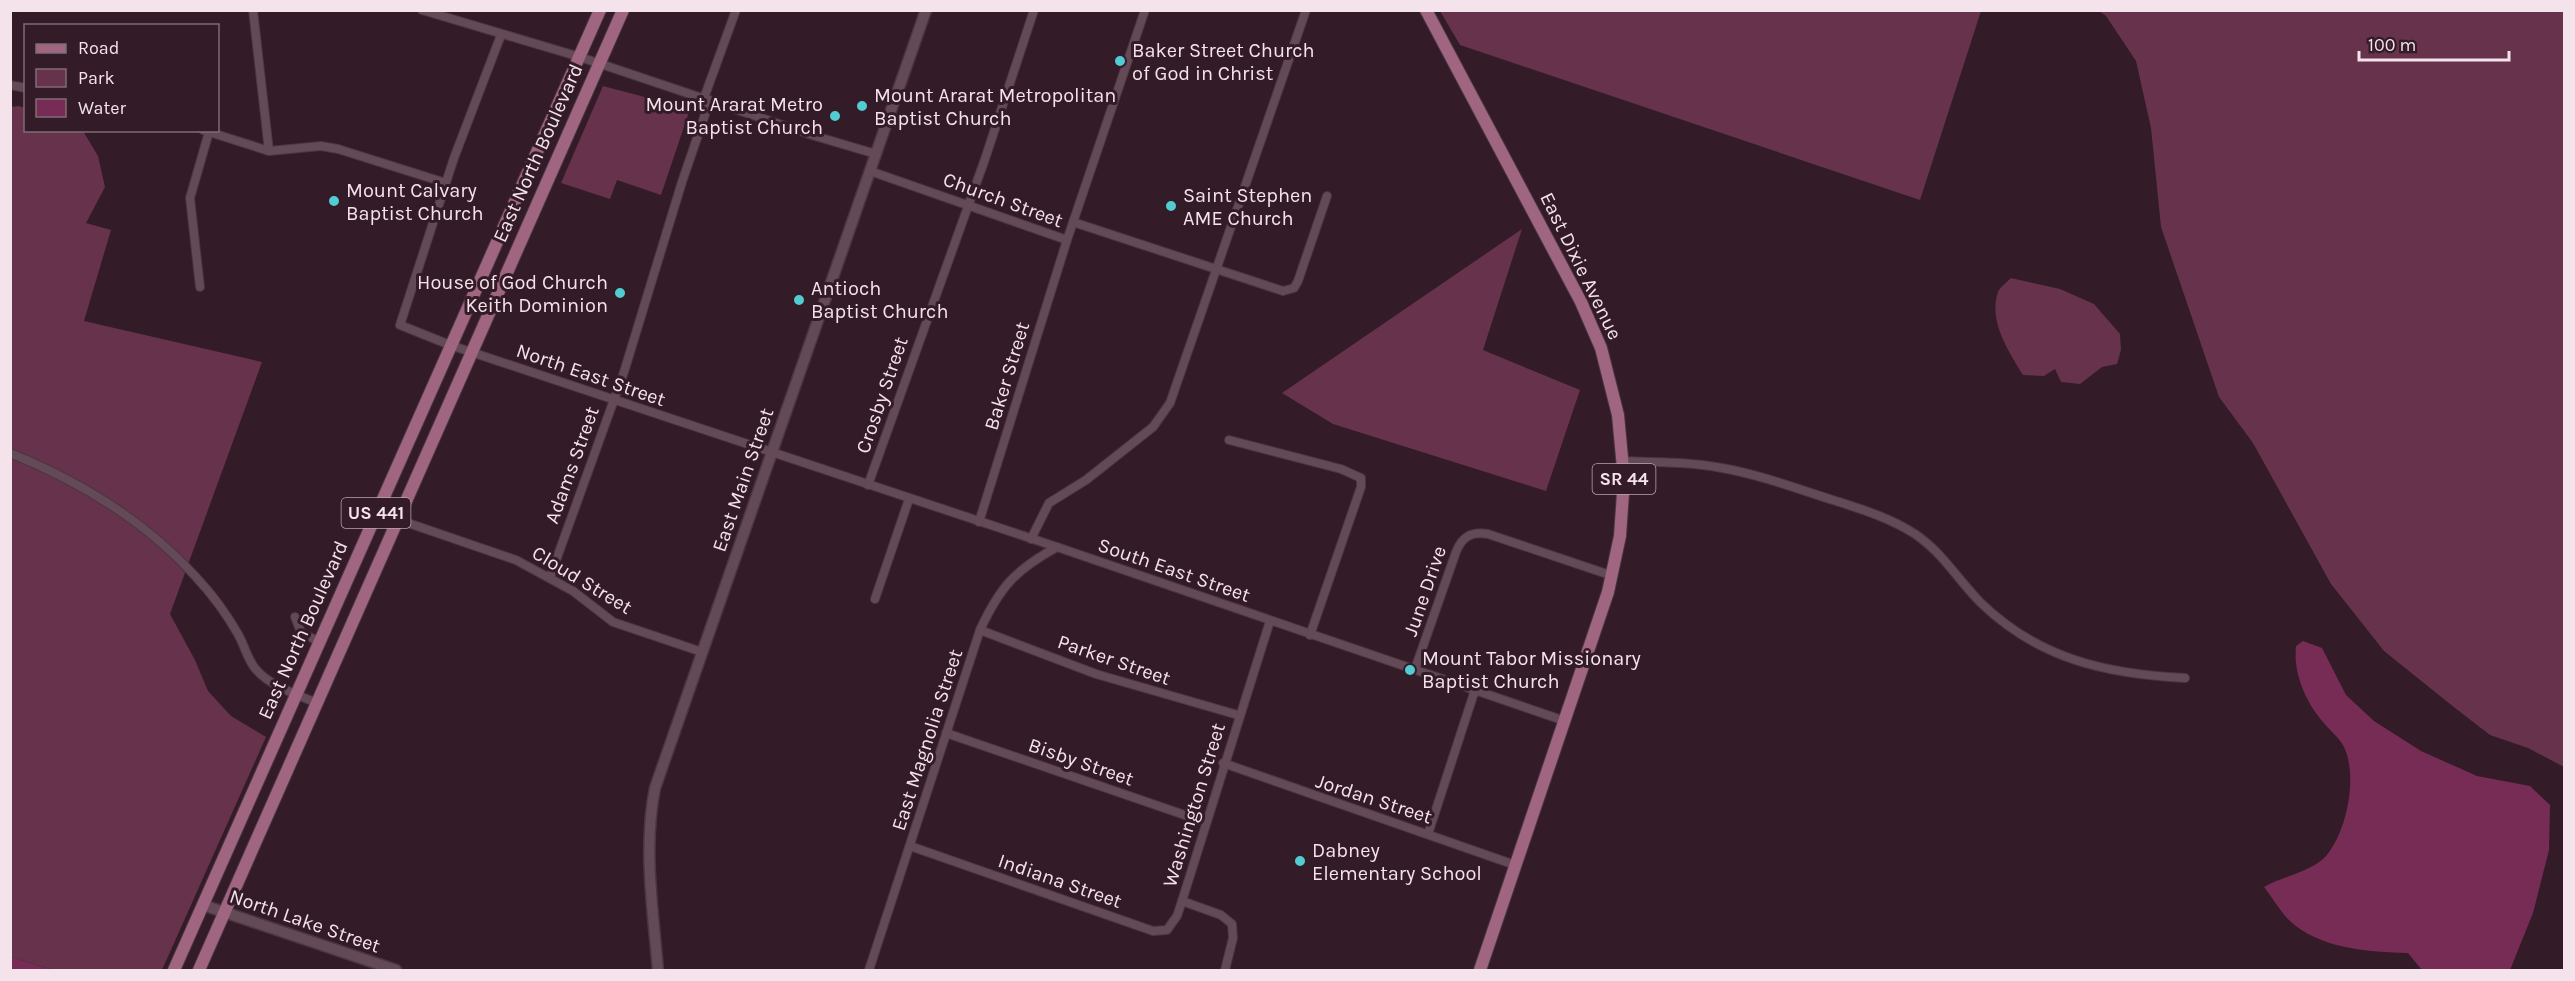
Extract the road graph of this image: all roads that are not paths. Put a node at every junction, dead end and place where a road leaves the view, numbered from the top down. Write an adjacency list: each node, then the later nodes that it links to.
1 (253, 10): 17 (street)
2 (422, 10): 11 (street)
3 (600, 10): 12 (main road, East North Boulevard / US 441)
4 (622, 10): 13 (main road, East North Boulevard / US 441)
5 (736, 10): 14 (street, Adams Street)
6 (926, 10): 18 (main road, East Main Street)
7 (1034, 10): 22 (street, Crosby Street)
8 (1145, 10): 23 (street)
9 (1306, 10): 25 (street)
10 (1426, 10): 33 (main road, East Dixie Avenue / SR 44)
11 (501, 35): 12 (street); 20 (street)
12 (580, 57): 13 (street); 27 (main road, East North Boulevard / US 441)
13 (599, 63): 14 (street); 28 (main road, East North Boulevard / US 441)
14 (707, 99): 18 (street); 29 (street, Adams Street)
15 (206, 132): 26 (street)
16 (209, 132): 17 (street)
17 (269, 151): 20 (street)
18 (876, 154): 19 (main road, East Main Street)
19 (870, 171): 22 (street, Church Street); 31 (main road, East Main Street)
20 (446, 183): 27 (street, North East Street)
21 (1327, 196): 25 (street, Church Street)
22 (968, 204): 24 (street, Church Street); 34 (street, Crosby Street)
23 (1073, 222): 24 (street, Church Street); 25 (street, Church Street)
24 (1067, 240): 38 (street, Baker Street)
25 (1215, 269): 39 (street)
26 (200, 287)
27 (450, 345): 28 (street, North East Street); 36 (main road, East North Boulevard / US 441)
28 (472, 352): 29 (street, North East Street); 37 (main road, East North Boulevard / US 441)
29 (614, 399): 31 (street, North East Street); 42 (street, Adams Street)
30 (1229, 440): 47 (street)
31 (772, 452): 34 (street, South East Street); 49 (main road, East Main Street)
32 (10, 453): 53 (street)
33 (1623, 461): 41 (main road, East Dixie Avenue / SR 44); 51 (street)
34 (868, 485): 35 (street, South East Street)
35 (909, 499): 38 (street, South East Street); 43 (street)
36 (376, 512): 37 (street, Cloud Street); 48 (main road, East North Boulevard / US 441)
37 (398, 520): 42 (street, Cloud Street); 54 (main road, East North Boulevard / US 441)
38 (979, 522): 39 (street, South East Street)
39 (1031, 539): 40 (street, South East Street)
40 (1057, 547): 45 (street, South East Street); 46 (street, East Magnolia Street)
41 (1613, 576): 50 (street, June Drive); 56 (main road, East Dixie Avenue / SR 44)
42 (550, 577): 49 (street, Cloud Street)
43 (874, 599)
44 (295, 617): 48 (street)
45 (1270, 621): 47 (street, South East Street); 55 (street, Washington Street)
46 (980, 630): 55 (street, Parker Street); 57 (street, East Magnolia Street)
47 (1310, 635): 50 (street, South East Street)
48 (319, 642): 53 (main road, East North Boulevard / US 441)
49 (702, 652): 69 (main road, East Main Street)
50 (1415, 669): 52 (street, South East Street)
51 (2185, 678)
52 (1475, 690): 56 (street, South East Street); 60 (street)
53 (296, 694): 54 (street); 64 (main road, East North Boulevard / US 441)
54 (317, 703): 65 (main road, East North Boulevard / US 441)
55 (1238, 715): 58 (street, Washington Street)
56 (1565, 721): 62 (main road, East Dixie Avenue / SR 44)
57 (946, 733): 59 (street, Bisby Street); 61 (street, East Magnolia Street)
58 (1223, 763): 59 (street, Washington Street); 60 (street, Jordan Street)
59 (1205, 822): 63 (street, Washington Street)
60 (1428, 834): 62 (street, Jordan Street)
61 (910, 846): 63 (street, Indiana Street); 70 (street, East Magnolia Street)
62 (1515, 865): 72 (main road, East Dixie Avenue / SR 44)
63 (1182, 901): 71 (street, Washington Street)
64 (203, 905): 65 (main road, North Lake Street); 66 (main road, East North Boulevard / US 441)
65 (224, 913): 67 (main road, East North Boulevard / US 441); 68 (main road, North Lake Street)
66 (174, 970)
67 (199, 970)
68 (396, 970)
69 (658, 970)
70 (868, 970)
71 (1225, 970)
72 (1480, 970)

